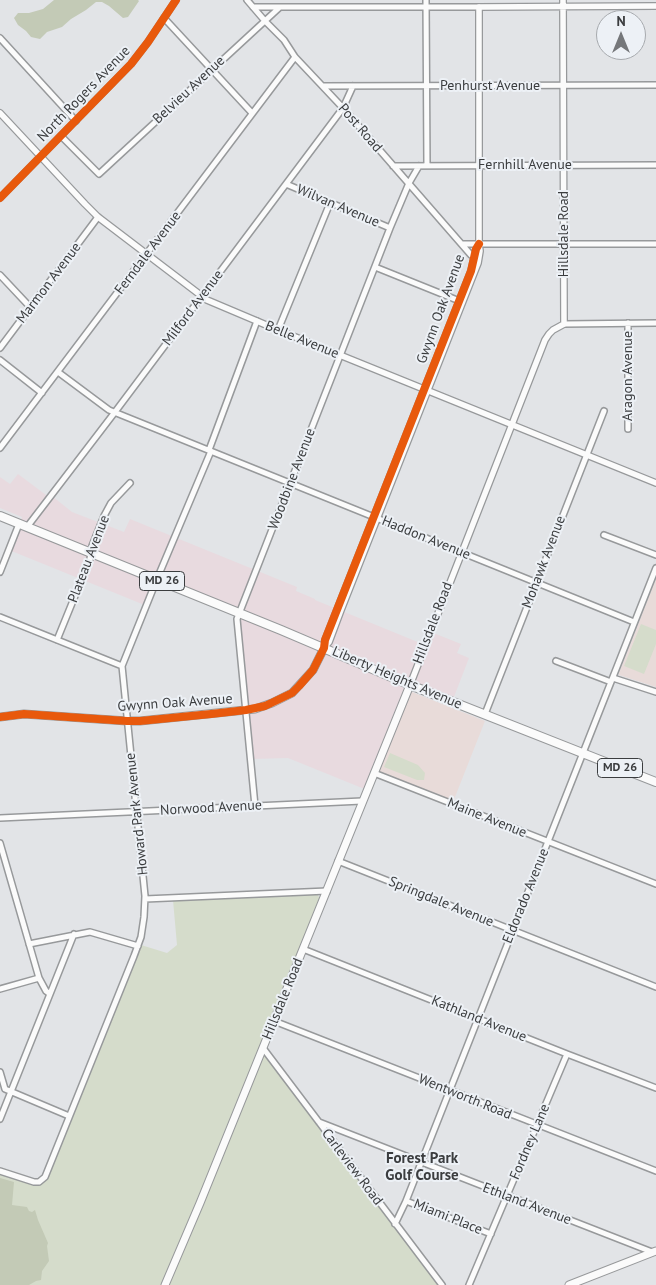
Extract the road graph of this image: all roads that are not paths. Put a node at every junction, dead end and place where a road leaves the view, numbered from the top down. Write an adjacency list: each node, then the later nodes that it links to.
1 (176, 0): 10 (street, North Rogers Avenue)
2 (247, 0): 6 (street, Post Road)
3 (426, 0): 8 (street)
4 (564, 3): 5 (street); 9 (street); 20 (street, Hillsdale Road)
5 (656, 6)
6 (253, 7): 7 (street); 11 (street, Post Road)
7 (280, 7): 8 (street); 11 (street, Belvieu Avenue)
8 (426, 7): 9 (street); 18 (street)
9 (479, 7): 19 (street, Gwynn Oak Avenue)
10 (164, 18): 14 (street); 24 (street, North Rogers Avenue)
11 (265, 21): 13 (street, Post Road); 14 (street, Belvieu Avenue)
12 (0, 38): 24 (street)
13 (295, 57): 16 (street, Post Road); 23 (street, Ferndale Avenue)
14 (212, 70): 23 (street); 25 (street, Belvieu Avenue)
15 (656, 85): 20 (street, Penhurst Avenue)
16 (323, 86): 17 (street, Penhurst Avenue); 21 (street, Post Road)
17 (353, 86): 18 (street, Penhurst Avenue); 21 (street, Milford Avenue)
18 (426, 86): 19 (street, Penhurst Avenue); 32 (street)
19 (479, 86): 20 (street, Penhurst Avenue); 27 (street, Gwynn Oak Avenue)
20 (564, 86): 28 (street, Hillsdale Road)
21 (343, 108): 30 (street, Post Road); 34 (street, Milford Avenue)
22 (0, 113): 26 (street, Belle Avenue)
23 (252, 113): 43 (street, Ferndale Avenue)
24 (76, 121): 25 (street, North Rogers Avenue)
25 (62, 136): 26 (street, North Rogers Avenue)
26 (41, 157): 35 (street, North Rogers Avenue); 37 (street, Belle Avenue)
27 (479, 165): 28 (street, Fernhill Avenue); 32 (street, Fernhill Avenue); 40 (street, Gwynn Oak Avenue)
28 (564, 165): 29 (street, Fernhill Avenue); 42 (street, Hillsdale Road)
29 (656, 165)
30 (393, 166): 31 (street, Fernhill Avenue); 33 (street, Post Road)
31 (419, 166): 32 (street, Fernhill Avenue); 33 (street, Woodbine Avenue)
32 (427, 166)
33 (409, 183): 38 (street, Woodbine Avenue); 39 (street, Post Road)
34 (286, 184): 36 (street, Wilvan Avenue); 47 (street, Milford Avenue)
35 (1, 196)
36 (330, 203): 38 (street, Wilvan Avenue); 54 (street)
37 (98, 217): 43 (street, Belle Avenue); 49 (street, Marmon Avenue)
38 (390, 228): 45 (street, Woodbine Avenue)
39 (462, 244): 40 (street); 44 (street, Post Road)
40 (479, 244): 42 (street); 44 (street, Gwynn Oak Avenue); 48 (street, Gwynn Oak Avenue)
41 (656, 244): 42 (street)
42 (564, 245): 52 (street, Hillsdale Road)
43 (147, 254): 47 (street, Belle Avenue); 58 (street, Ferndale Avenue)
44 (475, 255): 48 (street, Gwynn Oak Avenue)
45 (375, 267): 48 (street); 56 (street, Woodbine Avenue)
46 (0, 275): 49 (street)
47 (202, 296): 50 (street, Belle Avenue); 62 (street, Milford Avenue)
48 (461, 302): 59 (street, Gwynn Oak Avenue)
49 (30, 308): 55 (street, Marmon Avenue)
50 (257, 321): 54 (street, Belle Avenue); 66 (street, Howard Park Avenue)
51 (628, 323): 52 (street); 53 (street); 64 (street, Aragon Avenue)
52 (564, 324): 63 (street, Hillsdale Road)
53 (656, 324)
54 (278, 330): 56 (street, Belle Avenue)
55 (0, 348)
56 (340, 356): 59 (street, Belle Avenue); 69 (street, Woodbine Avenue)
57 (0, 360): 60 (street)
58 (58, 372): 60 (street, Ferndale Avenue); 62 (street, Haddon Avenue)
59 (426, 390): 63 (street, Belle Avenue); 72 (street, Gwynn Oak Avenue)
60 (42, 393): 65 (street, Ferndale Avenue)
61 (604, 411): 67 (street, Mohawk Avenue)
62 (115, 412): 66 (street, Haddon Avenue); 73 (street, Milford Avenue)
63 (512, 424): 67 (street, Belle Avenue); 76 (street, Hillsdale Road)
64 (628, 429)
65 (0, 448)
66 (210, 451): 69 (street, Haddon Avenue); 80 (street, Howard Park Avenue)
67 (586, 455): 70 (street, Belle Avenue); 81 (street, Mohawk Avenue)
68 (130, 483): 75 (street, Plateau Avenue)
69 (290, 483): 72 (street, Haddon Avenue); 82 (street, Woodbine Avenue)
70 (656, 483)
71 (0, 516): 73 (main road, Liberty Heights Avenue / MD 26)
72 (376, 518): 76 (street, Haddon Avenue); 86 (street, Gwynn Oak Avenue)
73 (23, 525): 75 (main road, Liberty Heights Avenue / MD 26); 79 (street, Milford Avenue)
74 (604, 535): 77 (street)
75 (90, 552): 80 (main road, Liberty Heights Avenue / MD 26); 85 (street, Plateau Avenue)
76 (461, 552): 81 (street, Haddon Avenue); 90 (street, Hillsdale Road)
77 (656, 555)
78 (656, 568): 84 (street, Eldorado Avenue)
79 (0, 572)
80 (157, 579): 82 (main road, Liberty Heights Avenue / MD 26); 88 (street, Howard Park Avenue)
81 (536, 583): 84 (street, Haddon Avenue); 93 (street, Mohawk Avenue)
82 (240, 613): 86 (main road, Liberty Heights Avenue / MD 26); 92 (street, Woodbine Avenue)
83 (0, 617): 85 (street)
84 (634, 622): 89 (street, Eldorado Avenue)
85 (57, 640): 88 (street)
86 (324, 648): 90 (main road, Liberty Heights Avenue / MD 26); 92 (main road, Gwynn Oak Avenue)
87 (556, 661): 89 (street)
88 (122, 666): 95 (street, Howard Park Avenue)
89 (612, 680): 91 (street); 96 (street, Eldorado Avenue)
90 (410, 685): 93 (main road, Liberty Heights Avenue / MD 26); 97 (main road, Hillsdale Road)
91 (656, 692)
92 (246, 710): 95 (main road, Gwynn Oak Avenue); 100 (street, Woodbine Avenue)
93 (485, 714): 96 (main road, Liberty Heights Avenue / MD 26)
94 (0, 717): 95 (main road, Gwynn Oak Avenue)
95 (127, 721): 101 (street, Howard Park Avenue)
96 (583, 753): 98 (main road, Liberty Heights Avenue / MD 26); 103 (street, Eldorado Avenue)
97 (374, 773): 99 (main road, Hillsdale Road); 103 (street, Maine Avenue)
98 (656, 782)
99 (362, 801): 100 (street, Norwood Avenue); 105 (main road, Hillsdale Road)
100 (255, 806): 101 (street, Norwood Avenue)
101 (136, 811): 102 (street, Norwood Avenue); 108 (street, Howard Park Avenue)
102 (0, 818)
103 (548, 842): 106 (street, Maine Avenue); 109 (street, Eldorado Avenue)
104 (0, 843): 111 (street)
105 (338, 861): 107 (main road, Hillsdale Road); 109 (street, Springdale Avenue)
106 (656, 884)
107 (327, 891): 108 (street); 113 (main road, Hillsdale Road)
108 (145, 899): 112 (street, Howard Park Avenue)
109 (513, 930): 115 (street, Springdale Avenue); 118 (street, Eldorado Avenue)
110 (74, 934): 111 (street); 112 (street); 117 (street)
111 (29, 944): 114 (street)
112 (138, 946): 126 (street, Howard Park Avenue)
113 (303, 949): 118 (street, Kathland Avenue); 119 (main road, Hillsdale Road)
114 (39, 978): 116 (street); 117 (street)
115 (656, 987)
116 (0, 989)
117 (50, 994): 125 (street)
118 (477, 1018): 121 (street, Kathland Avenue); 124 (street, Eldorado Avenue)
119 (274, 1021): 120 (main road, Hillsdale Road); 124 (street, Wentworth Road)
120 (263, 1048): 128 (street, Carleview Road); 138 (main road, Hillsdale Road)
121 (567, 1054): 123 (street, Kathland Avenue); 129 (street, Fordney Lane)
122 (0, 1072): 125 (street)
123 (656, 1088)
124 (449, 1090): 129 (street, Wentworth Road); 130 (street, Eldorado Avenue)
125 (11, 1092): 126 (street); 127 (street)
126 (69, 1116): 131 (street, Howard Park Avenue)
127 (0, 1118)
128 (319, 1122): 130 (street, Ethland Avenue); 135 (street, Carleview Road)
129 (537, 1125): 132 (street, Wentworth Road); 133 (street, Fordney Lane)
130 (421, 1162): 133 (street, Ethland Avenue); 134 (street, Eldorado Avenue)
131 (0, 1171)
132 (656, 1171)
133 (507, 1196): 136 (street, Fordney Lane); 137 (street, Ethland Avenue)
134 (406, 1200): 135 (street, Eldorado Avenue); 136 (street, Miami Place)
135 (395, 1224): 139 (street, Carleview Road)
136 (491, 1234): 140 (street, Fordney Lane)
137 (654, 1252): 141 (main road)
138 (165, 1285)
139 (442, 1285)
140 (469, 1285)
141 (571, 1285)

